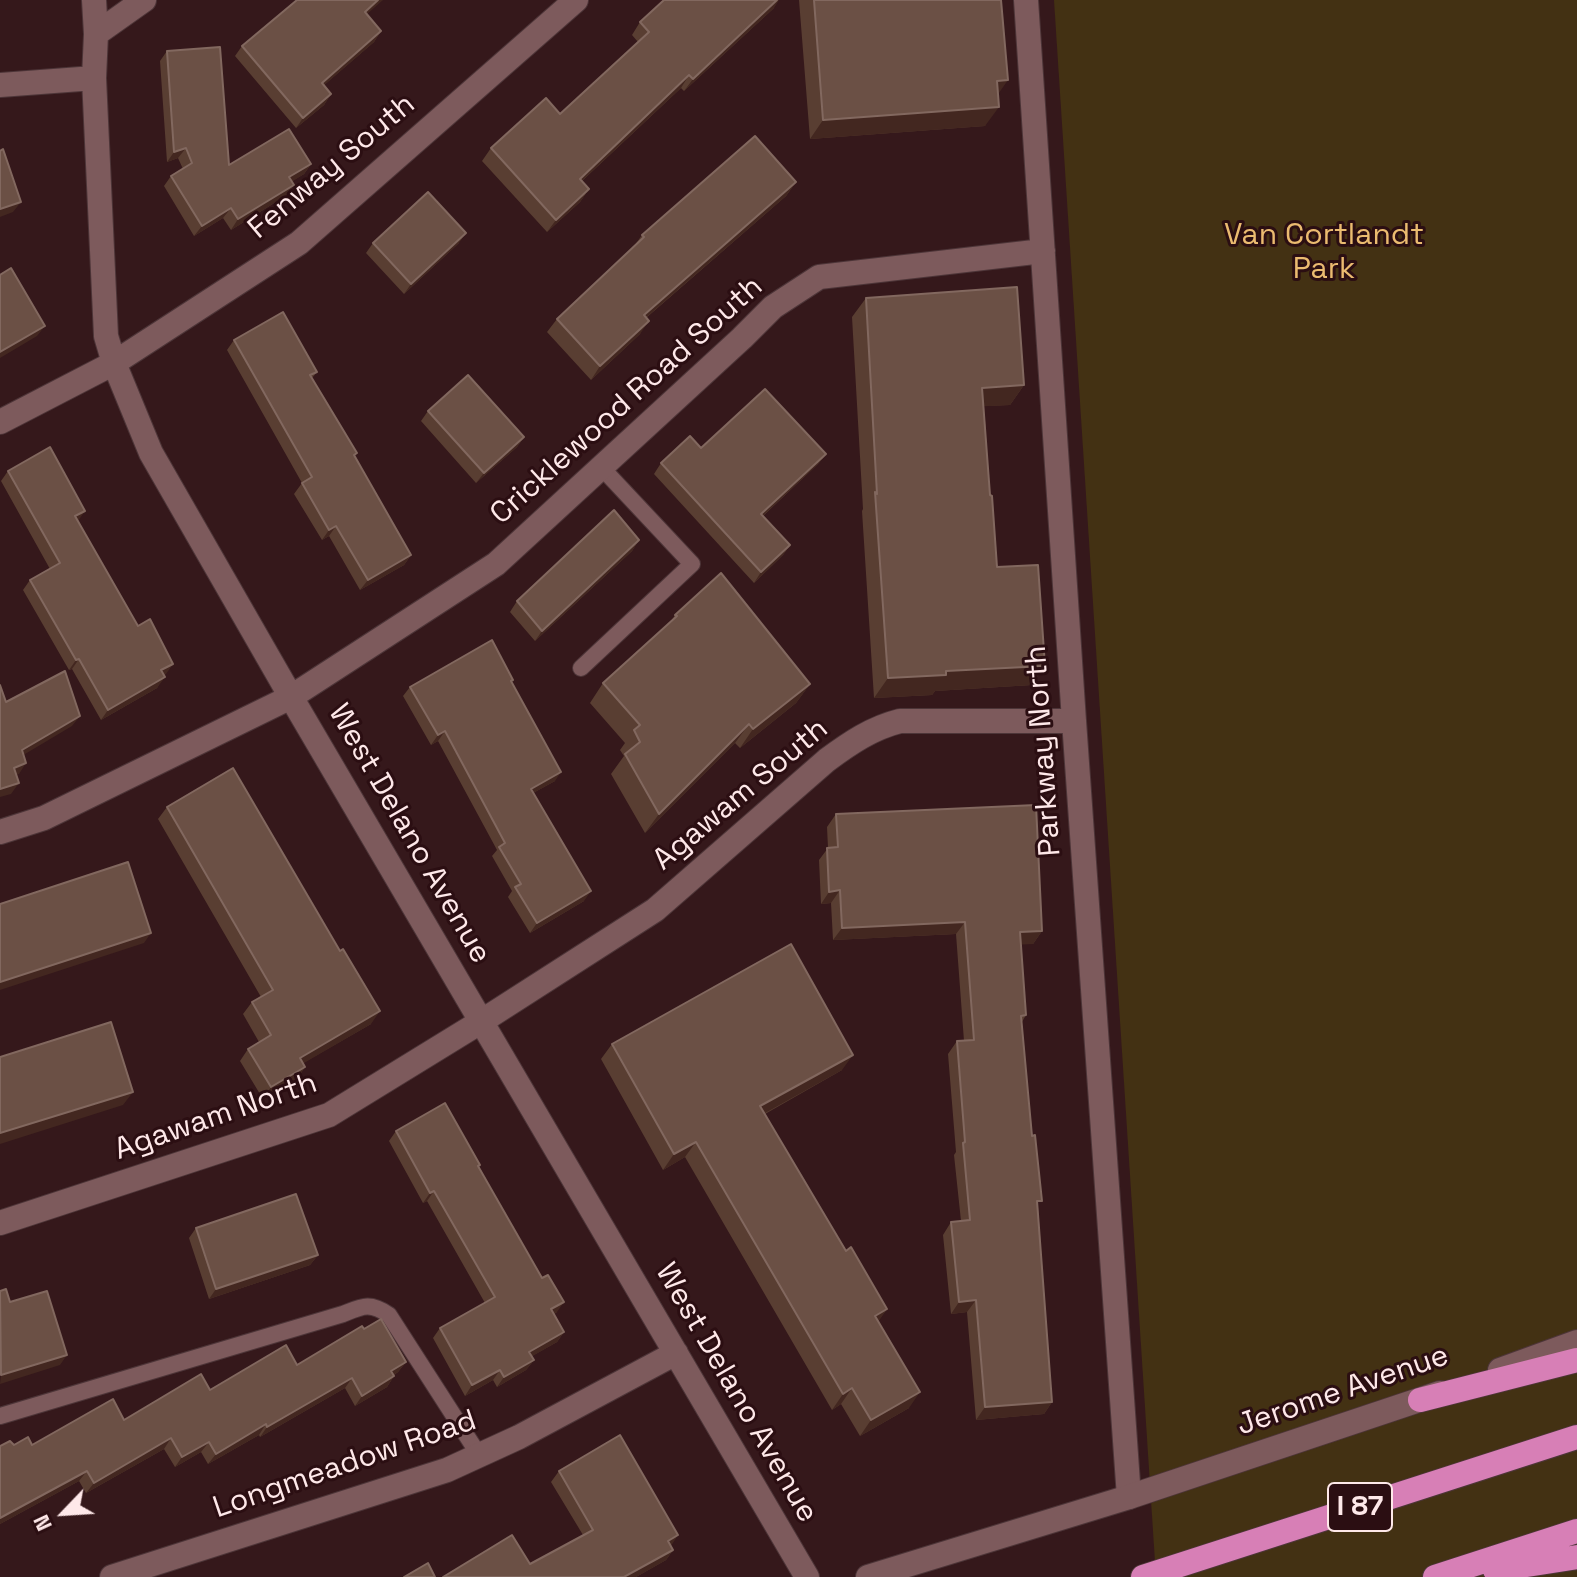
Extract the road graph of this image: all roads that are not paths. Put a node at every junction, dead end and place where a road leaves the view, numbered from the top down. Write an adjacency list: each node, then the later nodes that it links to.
1 (94, 0): 5 (street, West Delano Avenue)
2 (144, 0): 5 (street)
3 (576, 0): 9 (street, Fenway South)
4 (1026, 0): 8 (street, Parkway North)
5 (96, 34): 6 (street, West Delano Avenue)
6 (94, 78): 7 (street); 9 (street, West Delano Avenue)
7 (0, 85)
8 (1043, 251): 11 (street, Cricklewood Road South); 14 (street, Parkway North)
9 (114, 363): 10 (street, Fenway South); 13 (street, West Delano Avenue)
10 (0, 422)
11 (602, 468): 12 (lane); 13 (street, Cricklewood Road South)
12 (581, 668)
13 (291, 697): 15 (street, Cricklewood Road South); 16 (street, West Delano Avenue)
14 (1074, 721): 16 (street, Agawam South); 25 (street, Parkway North)
15 (0, 832)
16 (482, 1021): 17 (street, Agawam North); 19 (street, West Delano Avenue)
17 (0, 1223)
18 (1577, 1342): 21 (street, Jerome Avenue)
19 (676, 1353): 24 (street, Longmeadow Road); 29 (street, West Delano Avenue)
20 (1577, 1360): 21 (highway)
21 (1420, 1400): 25 (street, Jerome Avenue)
22 (0, 1416): 24 (lane)
23 (1577, 1437): 31 (highway, I 87)
24 (479, 1455): 28 (street, Longmeadow Road)
25 (1129, 1497): 30 (street, Jerome Avenue)
26 (1577, 1531): 32 (highway)
27 (1577, 1557): 33 (highway)
28 (112, 1577)
29 (807, 1577)
30 (868, 1577)
31 (1143, 1577)
32 (1435, 1577)
33 (1453, 1577)

